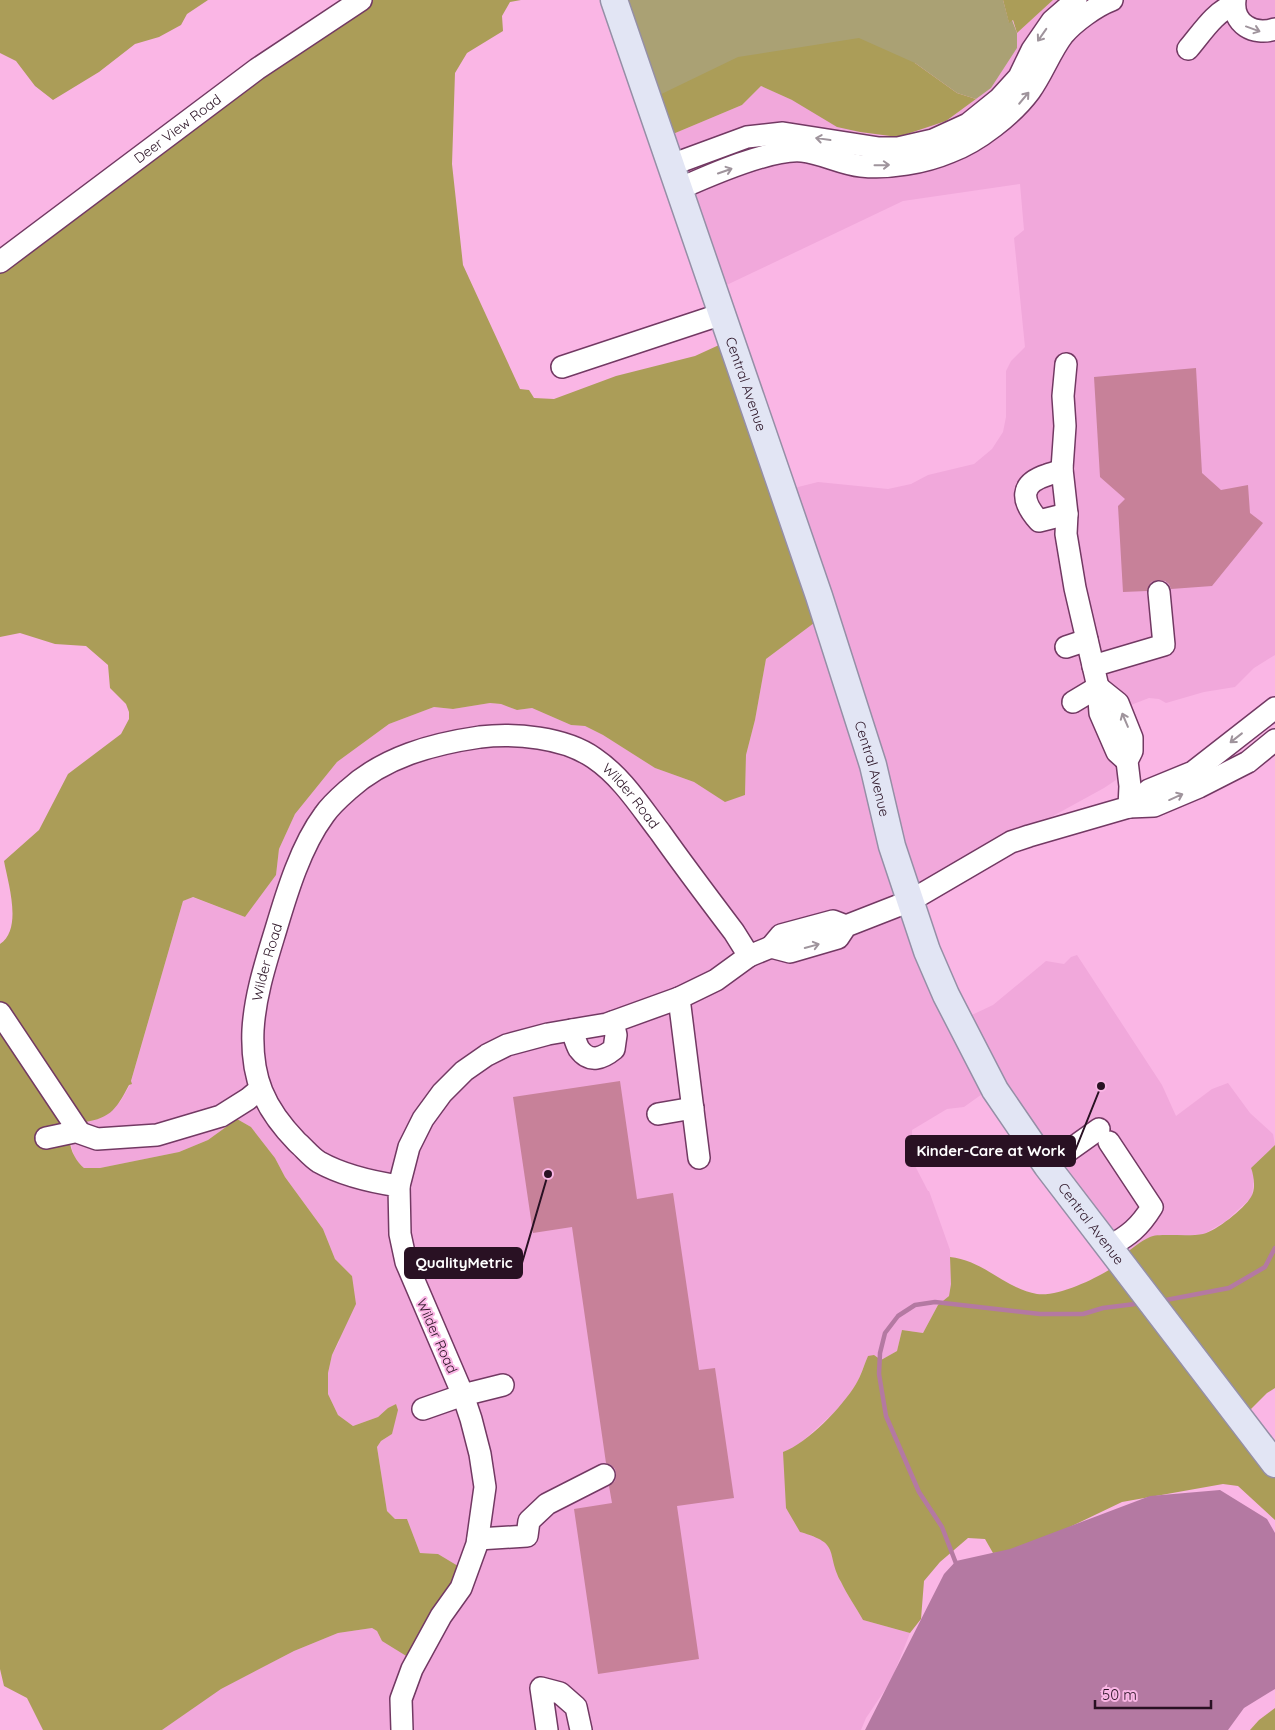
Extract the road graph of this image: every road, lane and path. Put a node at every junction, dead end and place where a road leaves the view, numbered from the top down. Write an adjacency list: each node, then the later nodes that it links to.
1 (361, 0): 11 (street, Deer View Road)
2 (614, 0): 10 (main road, Central Avenue)
3 (1076, 0): 8 (street, one-way to 8)
4 (1112, 0): 9 (street, one-way to 4)
5 (1230, 3): 6 (street, one-way to 6); 7 (street)
6 (1275, 29)
7 (1188, 49)
8 (753, 136): 9 (street); 10 (street)
9 (760, 159): 10 (street, one-way to 9)
10 (675, 177): 12 (main road, Central Avenue)
11 (0, 262)
12 (722, 314): 14 (street); 27 (main road, Central Avenue)
13 (1066, 364): 15 (street)
14 (562, 367)
15 (1062, 469): 16 (street); 16 (street)
16 (1067, 514): 18 (street)
17 (1159, 592): 20 (street)
18 (1086, 640): 19 (street); 20 (street)
19 (1066, 647)
20 (1092, 666): 21 (street)
21 (1098, 687): 22 (street); 26 (street)
22 (1073, 702)
23 (1275, 708): 25 (street, one-way to 25)
24 (1275, 740): 25 (street)
25 (1196, 779): 26 (street)
26 (1129, 807): 27 (street)
27 (910, 901): 28 (street); 39 (main road, Central Avenue)
28 (749, 956): 29 (street); 33 (street, Wilder Road)
29 (679, 998): 31 (street); 34 (street)
30 (0, 1012): 36 (street)
31 (613, 1022): 32 (street); 32 (street)
32 (572, 1030): 40 (street)
33 (260, 1089): 36 (street); 40 (street, Wilder Road)
34 (693, 1108): 35 (street); 38 (street)
35 (658, 1114)
36 (79, 1131): 37 (street)
37 (46, 1138)
38 (699, 1158)
39 (1047, 1166): 41 (main road, Central Avenue); 41 (street)
40 (399, 1186): 43 (street, Wilder Road)
41 (1109, 1247): 45 (main road, Central Avenue)
42 (503, 1386): 43 (street)
43 (463, 1395): 44 (street); 47 (street, Wilder Road)
44 (423, 1409)
45 (1275, 1464)
46 (604, 1474): 47 (street)
47 (478, 1539): 48 (street, Wilder Road)
48 (402, 1730)
49 (547, 1730): 50 (street)
50 (581, 1730)

